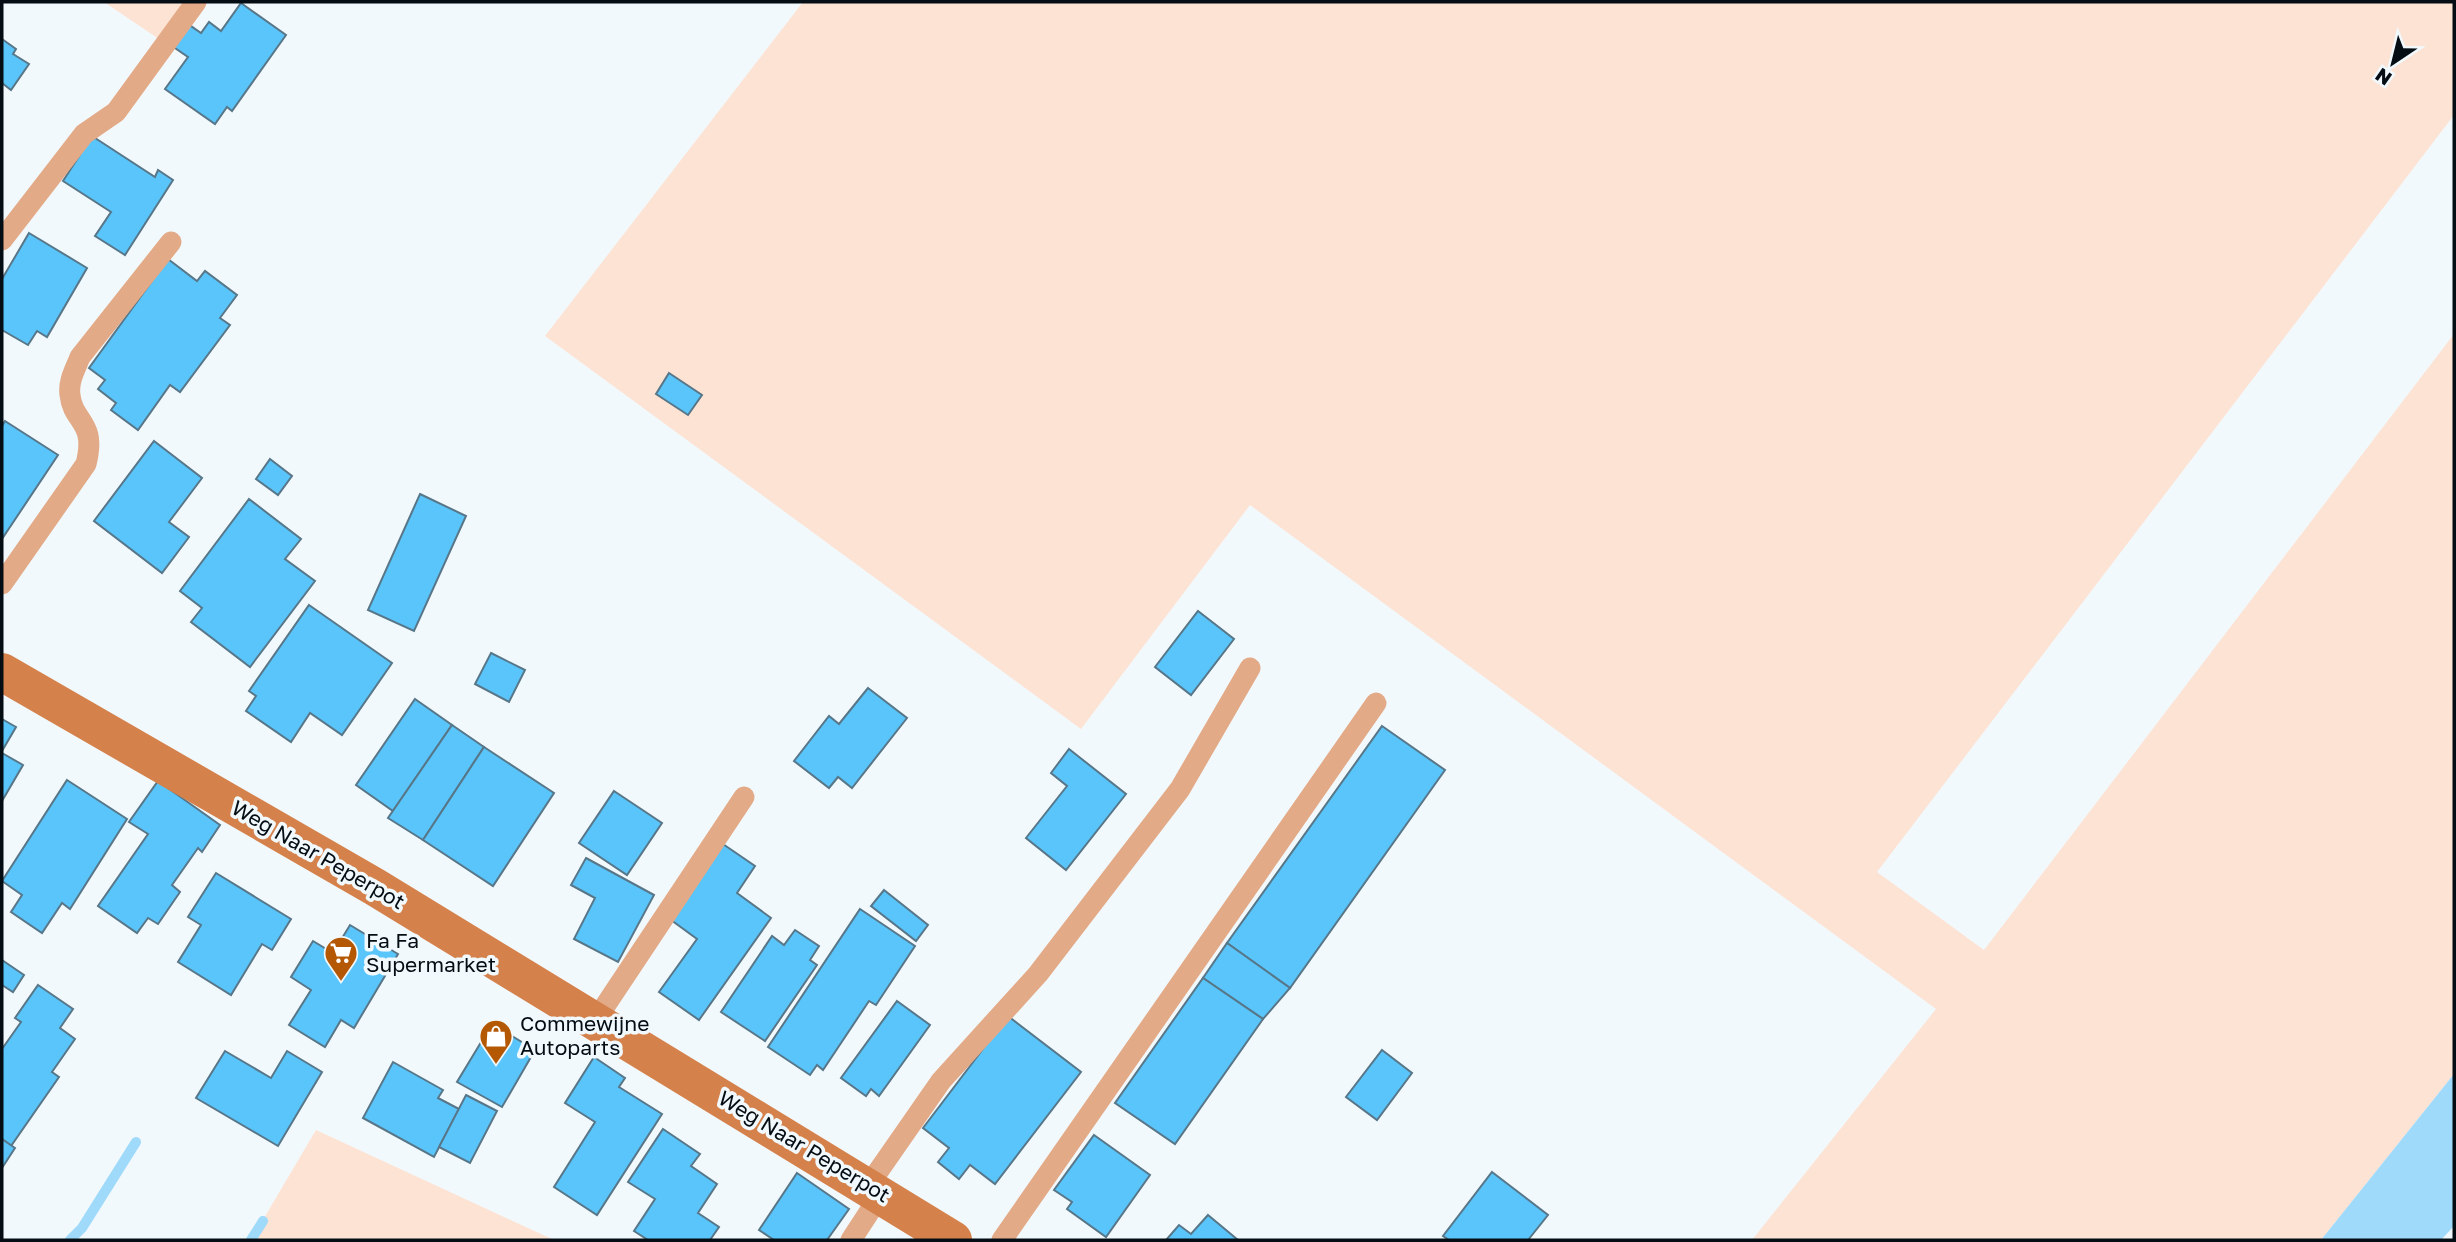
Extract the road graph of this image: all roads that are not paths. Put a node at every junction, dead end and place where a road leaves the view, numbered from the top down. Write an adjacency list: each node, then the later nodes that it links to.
1 (196, 2): 2 (lane)
2 (2, 240)
3 (171, 242): 4 (lane)
4 (2, 584)
5 (1250, 668): 10 (lane)
6 (2, 672): 9 (street, Weg Naar Peperpot)
7 (1376, 703): 13 (lane)
8 (744, 797): 9 (lane)
9 (595, 1021): 10 (street, Weg Naar Peperpot)
10 (875, 1190): 11 (lane); 12 (street, Weg Naar Peperpot)
11 (851, 1240)
12 (953, 1240)
13 (1002, 1240)

